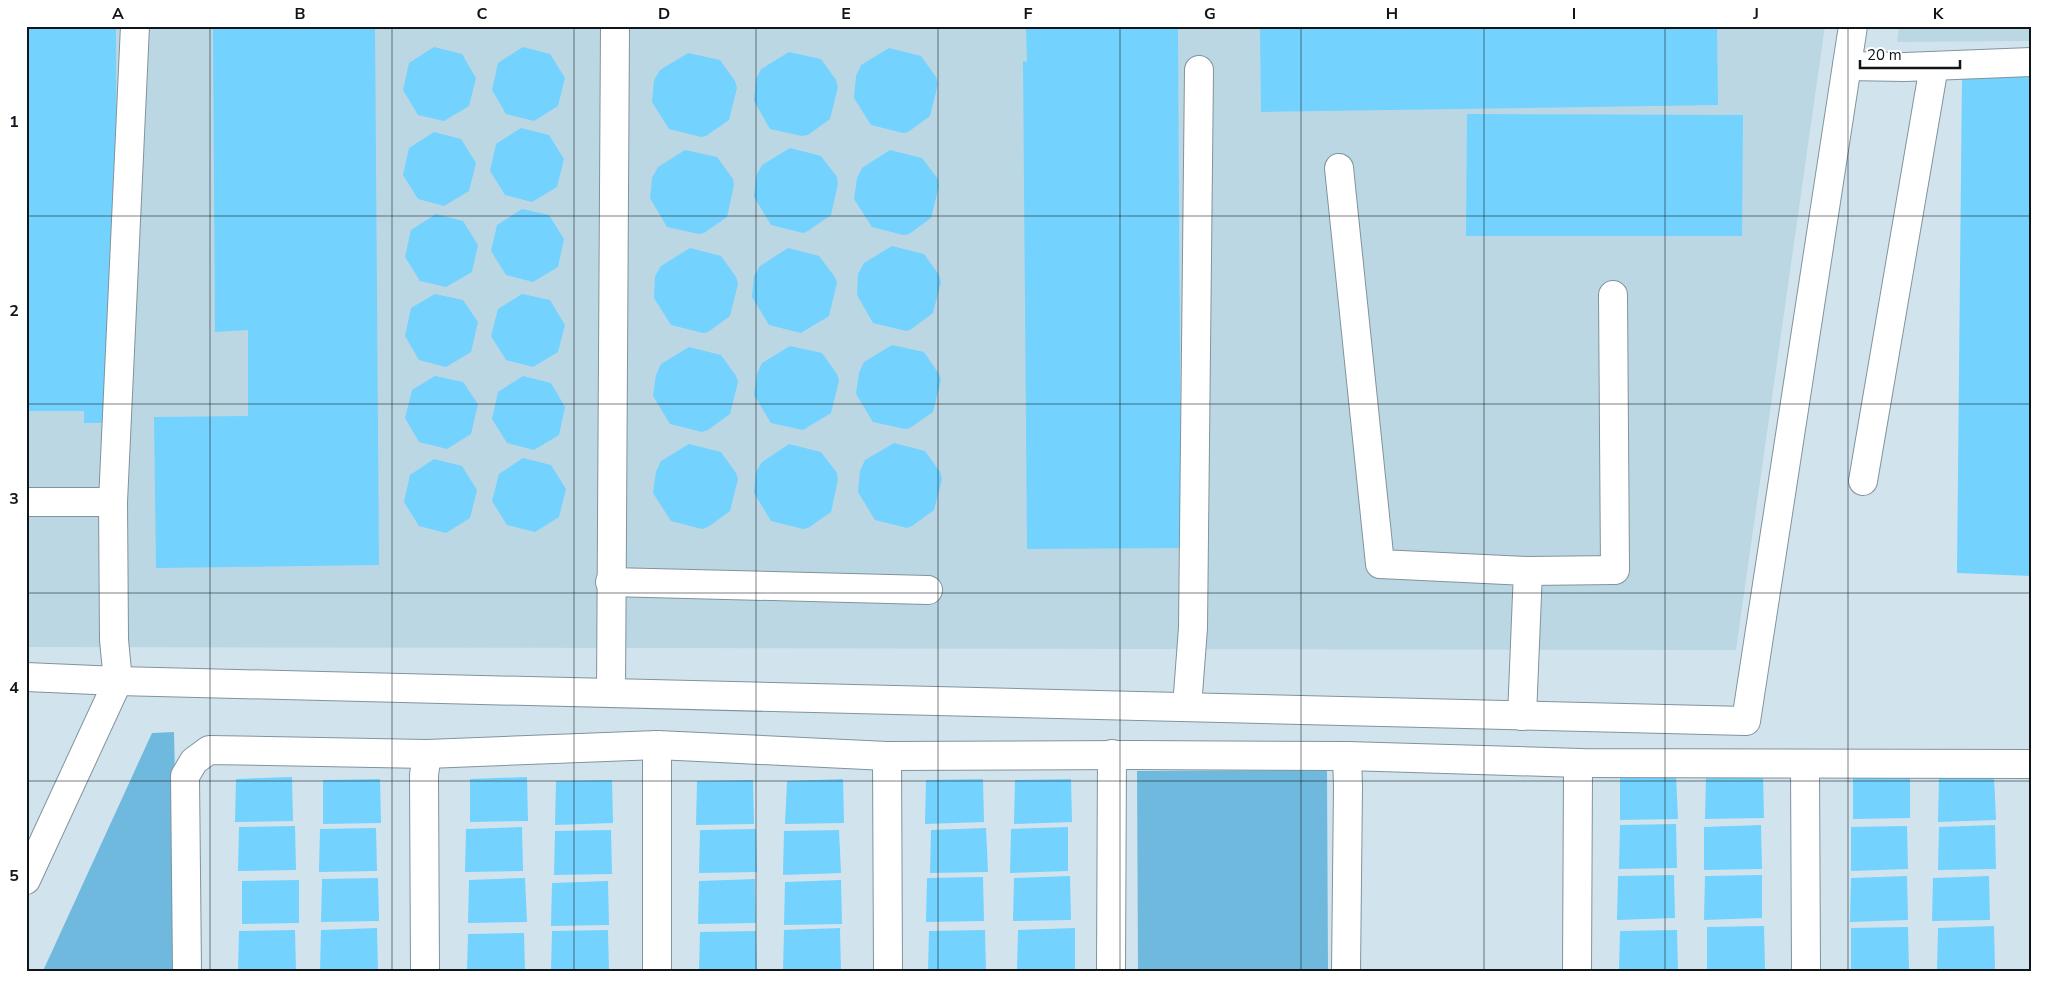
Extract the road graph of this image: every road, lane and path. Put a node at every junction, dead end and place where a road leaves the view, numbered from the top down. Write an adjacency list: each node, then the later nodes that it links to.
1 (135, 26): 12 (street)
2 (615, 26): 14 (street)
3 (1853, 26): 5 (street)
4 (2031, 62): 6 (street)
5 (1847, 66): 6 (street); 20 (street)
6 (1934, 66): 10 (street)
7 (1199, 70): 19 (street)
8 (1339, 168): 13 (street)
9 (1613, 295): 13 (street)
10 (1863, 481)
11 (26, 502): 12 (street)
12 (113, 502): 17 (street)
13 (1528, 572): 20 (street)
14 (610, 582): 15 (street); 18 (street)
15 (928, 590)
16 (26, 677): 17 (street)
17 (118, 681): 18 (street); 29 (street)
18 (611, 693): 19 (street)
19 (1186, 707): 20 (street)
20 (1522, 716)
21 (657, 745): 22 (street); 24 (street); 32 (street)
22 (427, 754): 30 (street); 31 (street)
23 (1112, 754): 24 (street); 25 (street); 34 (street)
24 (887, 756): 33 (street)
25 (1347, 756): 26 (street); 35 (street)
26 (1580, 764): 28 (street); 36 (street)
27 (2031, 764): 28 (street)
28 (1805, 765): 37 (street)
29 (26, 880)
30 (187, 971)
31 (425, 971)
32 (657, 971)
33 (888, 971)
34 (1111, 971)
35 (1346, 971)
36 (1577, 971)
37 (1806, 971)

